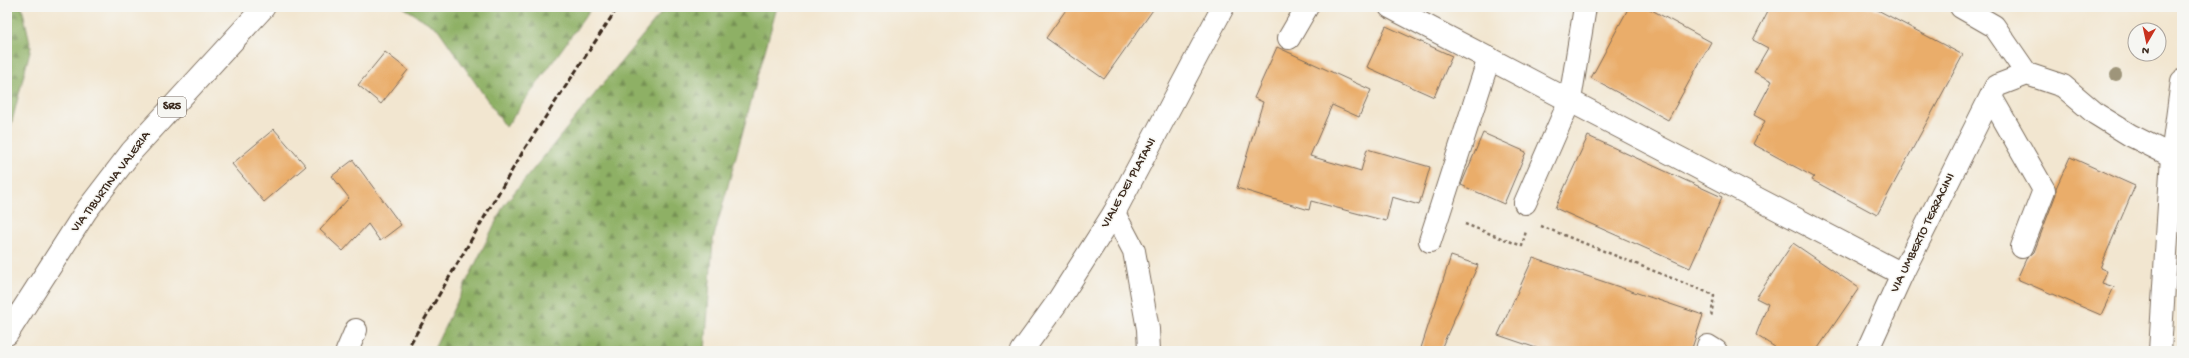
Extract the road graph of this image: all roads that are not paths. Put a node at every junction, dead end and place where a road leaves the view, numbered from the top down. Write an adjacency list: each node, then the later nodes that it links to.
1 (264, 7): 20 (street, VIA TIBURTINA VALERIA / SR5)
2 (1223, 7): 15 (street, VIALE DEI PLATANI)
3 (1307, 7): 7 (street)
4 (1390, 7): 8 (street)
5 (1585, 7): 12 (street)
6 (1961, 7): 9 (street)
7 (1289, 38)
8 (1489, 58): 12 (street); 16 (street)
9 (2027, 74): 11 (street, VIA UMBERTO TERRACINI); 13 (street)
10 (2182, 81): 13 (street)
11 (1991, 97): 17 (street); 18 (street, VIA UMBERTO TERRACINI)
12 (1570, 100): 14 (street); 18 (street)
13 (2172, 156): 25 (street)
14 (1525, 203)
15 (1114, 213): 22 (street, VIALE DEI PLATANI); 23 (street)
16 (1430, 241)
17 (2022, 246)
18 (1902, 274): 24 (street, VIA UMBERTO TERRACINI)
19 (356, 330): 21 (street)
20 (7, 334)
21 (347, 351)
22 (1022, 351)
23 (1149, 351)
24 (1867, 351)
25 (2160, 351)

